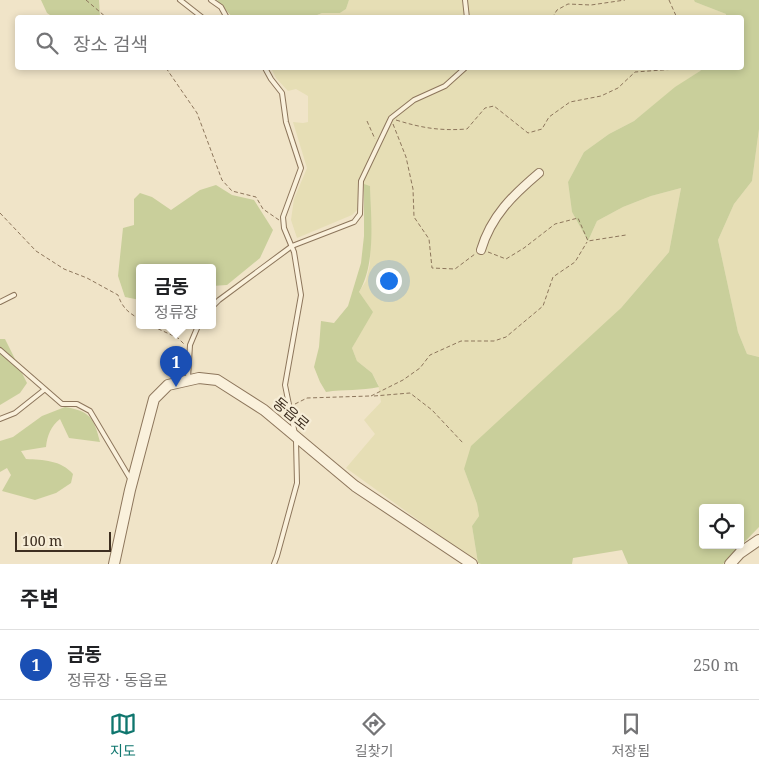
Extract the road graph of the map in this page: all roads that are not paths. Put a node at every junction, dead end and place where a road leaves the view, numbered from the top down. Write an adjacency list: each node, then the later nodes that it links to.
1 (180, 0): 4 (lane)
2 (211, 0): 5 (lane)
3 (465, 0): 6 (lane)
4 (199, 15)
5 (225, 15)
6 (467, 15)
7 (266, 70): 10 (lane)
8 (463, 70): 10 (lane)
9 (540, 173): 11 (street)
10 (292, 246): 14 (lane); 20 (lane)
11 (481, 250)
12 (14, 295): 13 (lane)
13 (0, 302)
14 (216, 303)
15 (197, 329): 17 (lane)
16 (0, 350): 18 (lane)
17 (188, 380): 20 (street, 동읍로); 21 (street, 동읍로)
18 (44, 390): 19 (lane); 21 (lane)
19 (0, 419)
20 (296, 437): 24 (lane); 25 (street, 동읍로)
21 (132, 482): 23 (street, 동읍로)
22 (759, 540): 26 (street)
23 (114, 564)
24 (274, 564)
25 (472, 564)
26 (730, 564)

